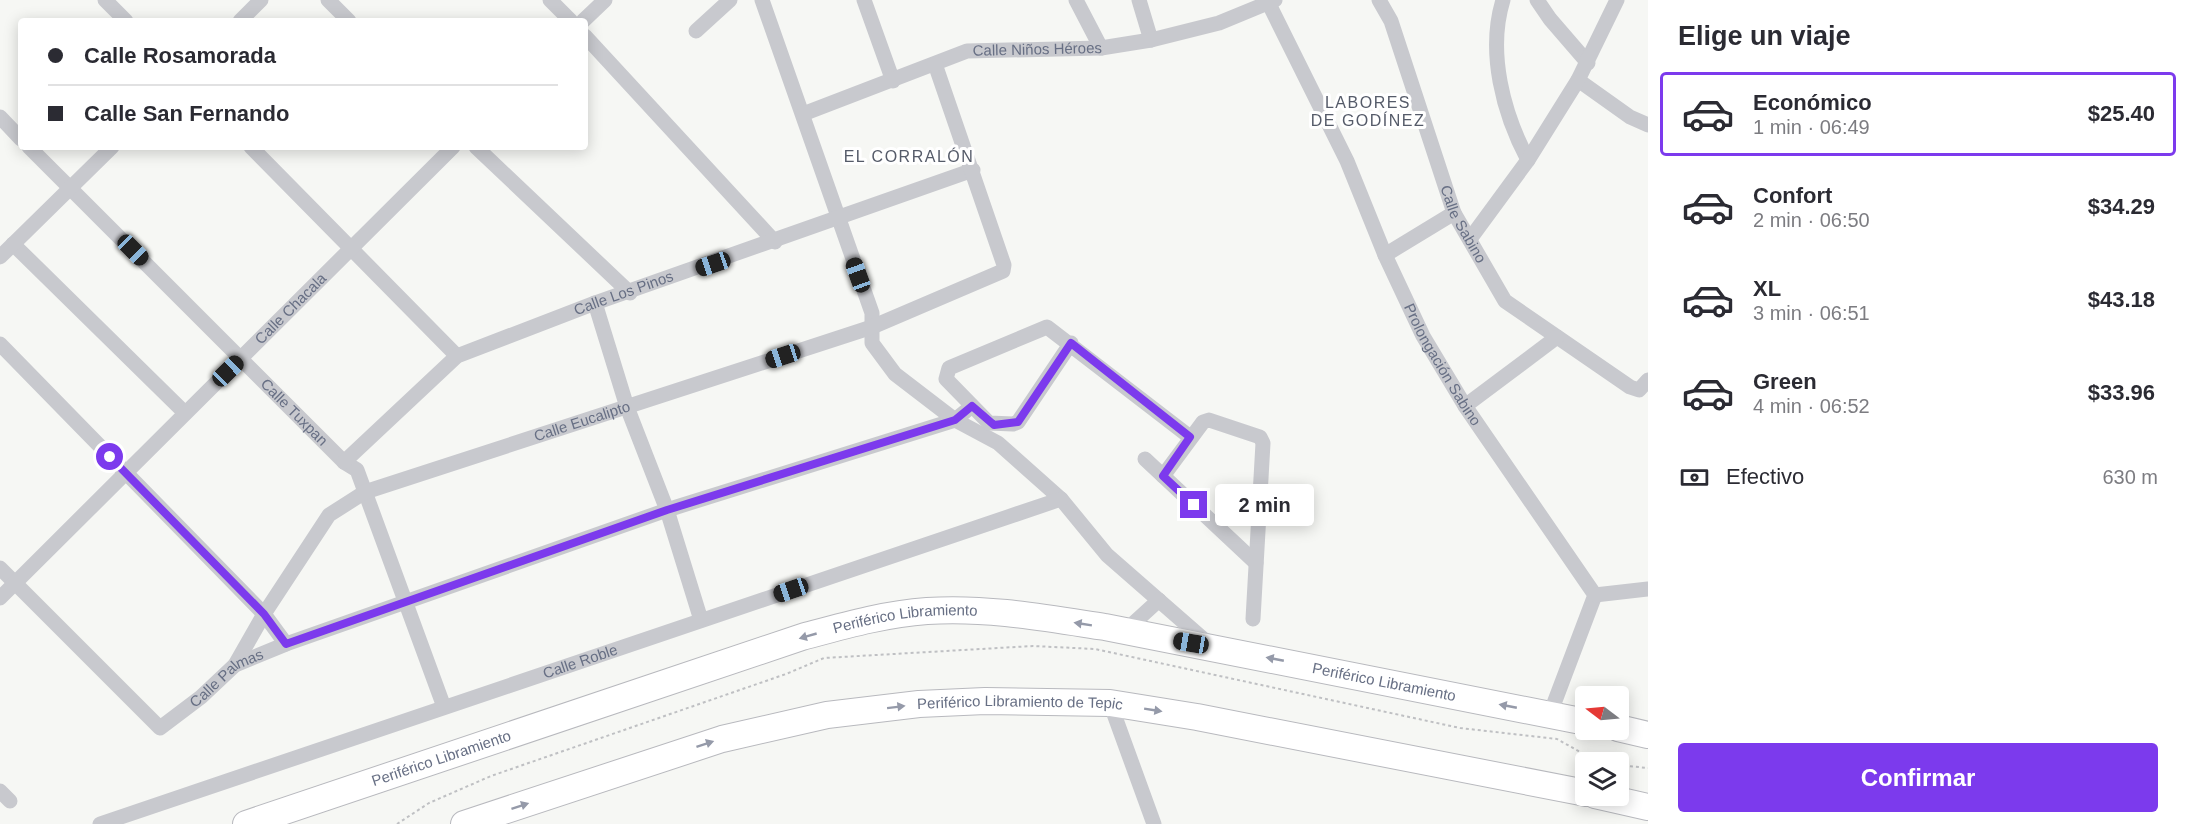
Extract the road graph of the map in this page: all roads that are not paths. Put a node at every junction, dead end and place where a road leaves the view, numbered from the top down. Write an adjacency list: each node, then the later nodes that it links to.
1 (105, 0): 16 (street)
2 (261, 0): 17 (street)
3 (328, 0): 18 (street)
4 (550, 0): 19 (street)
5 (605, 0): 20 (street)
6 (730, 0): 21 (street)
7 (762, 0): 29 (street)
8 (864, 0): 28 (street)
9 (1076, 0): 24 (street)
10 (1139, 0): 23 (street)
11 (1379, 0): 41 (street, Calle Sabino)
12 (1503, 0): 38 (street)
13 (1537, 0): 25 (street)
14 (1617, 0): 25 (street)
15 (1270, 1): 23 (street, Calle Niños Héroes); 47 (street, Prolongación Sabino)
16 (123, 18)
17 (243, 18)
18 (346, 18)
19 (568, 18)
20 (586, 18)
21 (696, 31)
22 (588, 39): 44 (street)
23 (1151, 40): 24 (street, Calle Niños Héroes)
24 (1101, 48): 26 (street, Calle Niños Héroes)
25 (1588, 63): 27 (street)
26 (935, 64): 28 (street, Calle Niños Héroes); 39 (street)
27 (1578, 80): 31 (street); 38 (street)
28 (893, 81): 29 (street, Calle Niños Héroes)
29 (803, 114): 42 (street)
30 (0, 117): 32 (street)
31 (1648, 125)
32 (18, 136)
33 (32, 150): 40 (street, Calle Tuxpan)
34 (109, 150): 40 (street)
35 (254, 150): 46 (street)
36 (450, 150): 46 (street, Calle Chacala)
37 (479, 150): 49 (street)
38 (1528, 160): 43 (street)
39 (973, 170): 42 (street, Calle Los Pinos); 51 (street, Calle Eucalipto)
40 (70, 188): 45 (street); 56 (street, Calle Tuxpan)
41 (1454, 213): 43 (street, Calle Sabino); 47 (street)
42 (838, 218): 44 (street, Calle Los Pinos); 51 (street)
43 (1470, 239): 52 (street, Calle Sabino)
44 (775, 242): 49 (street, Calle Los Pinos)
45 (13, 244): 48 (street); 61 (street)
46 (352, 250): 55 (street); 56 (street, Calle Chacala)
47 (1385, 255): 59 (street, Prolongación Sabino)
48 (0, 257)
49 (630, 293): 50 (street, Calle Los Pinos)
50 (595, 303): 55 (street, Calle Los Pinos); 60 (street)
51 (872, 327): 60 (street, Calle Eucalipto); 62 (street)
52 (1557, 337): 57 (street, Calle Sabino); 59 (street)
53 (1071, 343): 58 (street); 58 (street); 63 (street)
54 (0, 344): 66 (street)
55 (457, 356): 65 (street, Calle Los Pinos)
56 (242, 357): 61 (street, Calle Chacala); 65 (street, Calle Tuxpan)
57 (1648, 380)
58 (972, 406): 62 (street)
59 (1465, 406): 75 (street, Prolongación Sabino)
60 (627, 407): 68 (street, Calle Eucalipto); 70 (street)
61 (185, 413): 66 (street, Calle Chacala)
62 (955, 420): 69 (street); 70 (street, Calle Palmas)
63 (1190, 437): 67 (street); 71 (street)
64 (1145, 459): 67 (street)
65 (344, 462): 68 (street, Calle Tuxpan)
66 (126, 473): 73 (street, Calle Chacala); 79 (street)
67 (1163, 476): 71 (street)
68 (365, 492): 78 (street, Calle Tuxpan); 79 (street, Calle Eucalipto)
69 (1060, 499): 77 (street); 81 (street, Calle Roble)
70 (667, 510): 78 (street, Calle Palmas); 81 (street)
71 (1256, 563): 80 (street)
72 (0, 568): 73 (street)
73 (15, 583): 76 (street, Calle Chacala); 85 (street, Calle Palmas)
74 (1648, 589): 75 (street)
75 (1595, 595): 88 (street)
76 (0, 598)
77 (1159, 600): 82 (street); 84 (street)
78 (405, 603): 83 (street, Calle Palmas); 87 (street, Calle Tuxpan)
79 (264, 614): 83 (street); 85 (street, Calle Eucalipto)
80 (1253, 619)
81 (701, 620): 87 (street, Calle Roble)
82 (1125, 631): 84 (highway, Periférico Libramiento); 96 (highway, Periférico Libramiento, one-way to 96)
83 (286, 644): 85 (street, Calle Palmas)
84 (1213, 647): 88 (highway, Periférico Libramiento, one-way to 84)
85 (235, 664)
86 (1110, 704): 92 (highway, Periférico Libramiento de Tepic, one-way to 92); 97 (highway, Periférico Libramiento de Tepic, one-way to 86); 98 (street)
87 (444, 707): 95 (street, Calle Roble)
88 (1550, 714): 89 (highway, Periférico Libramiento)
89 (1575, 720)
90 (1629, 731): 91 (highway)
91 (1648, 735)
92 (1575, 791)
93 (1629, 803): 94 (highway)
94 (1648, 807)
95 (100, 824)
96 (246, 824)
97 (464, 824)
98 (1154, 824)

